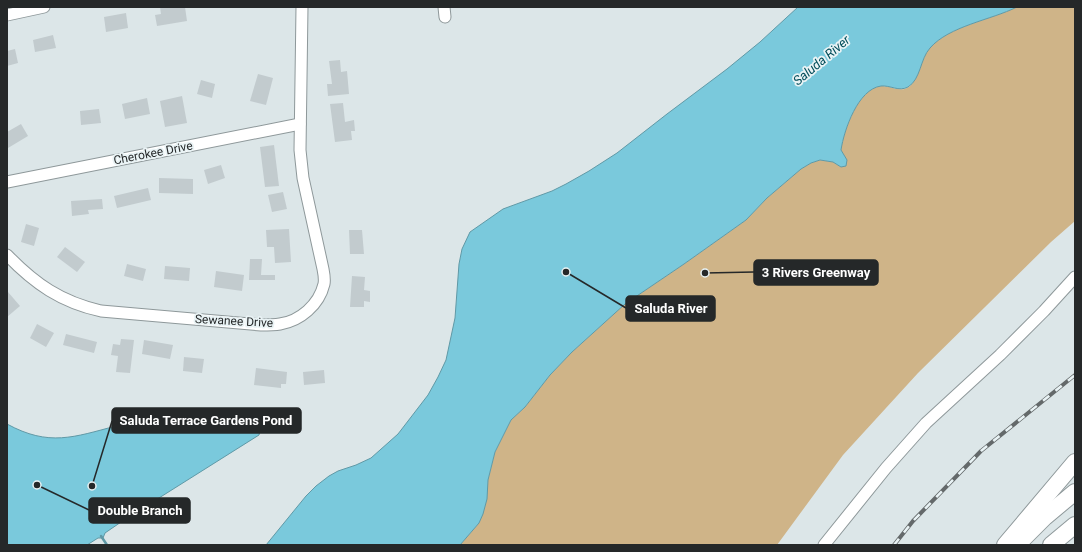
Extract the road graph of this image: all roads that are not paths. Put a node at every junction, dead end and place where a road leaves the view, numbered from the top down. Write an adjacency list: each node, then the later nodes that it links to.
1 (44, 7): 3 (street)
2 (302, 7): 4 (street, Sewanee Drive)
3 (7, 14)
4 (300, 124): 5 (street, Cherokee Drive); 6 (street, Sewanee Drive)
5 (7, 182)
6 (7, 255)
7 (1075, 277): 11 (street)
8 (1075, 462): 12 (highway)
9 (1075, 492): 13 (highway)
10 (1075, 525): 14 (highway)
11 (824, 545)
12 (1005, 545)
13 (1017, 545)
14 (1051, 545)

